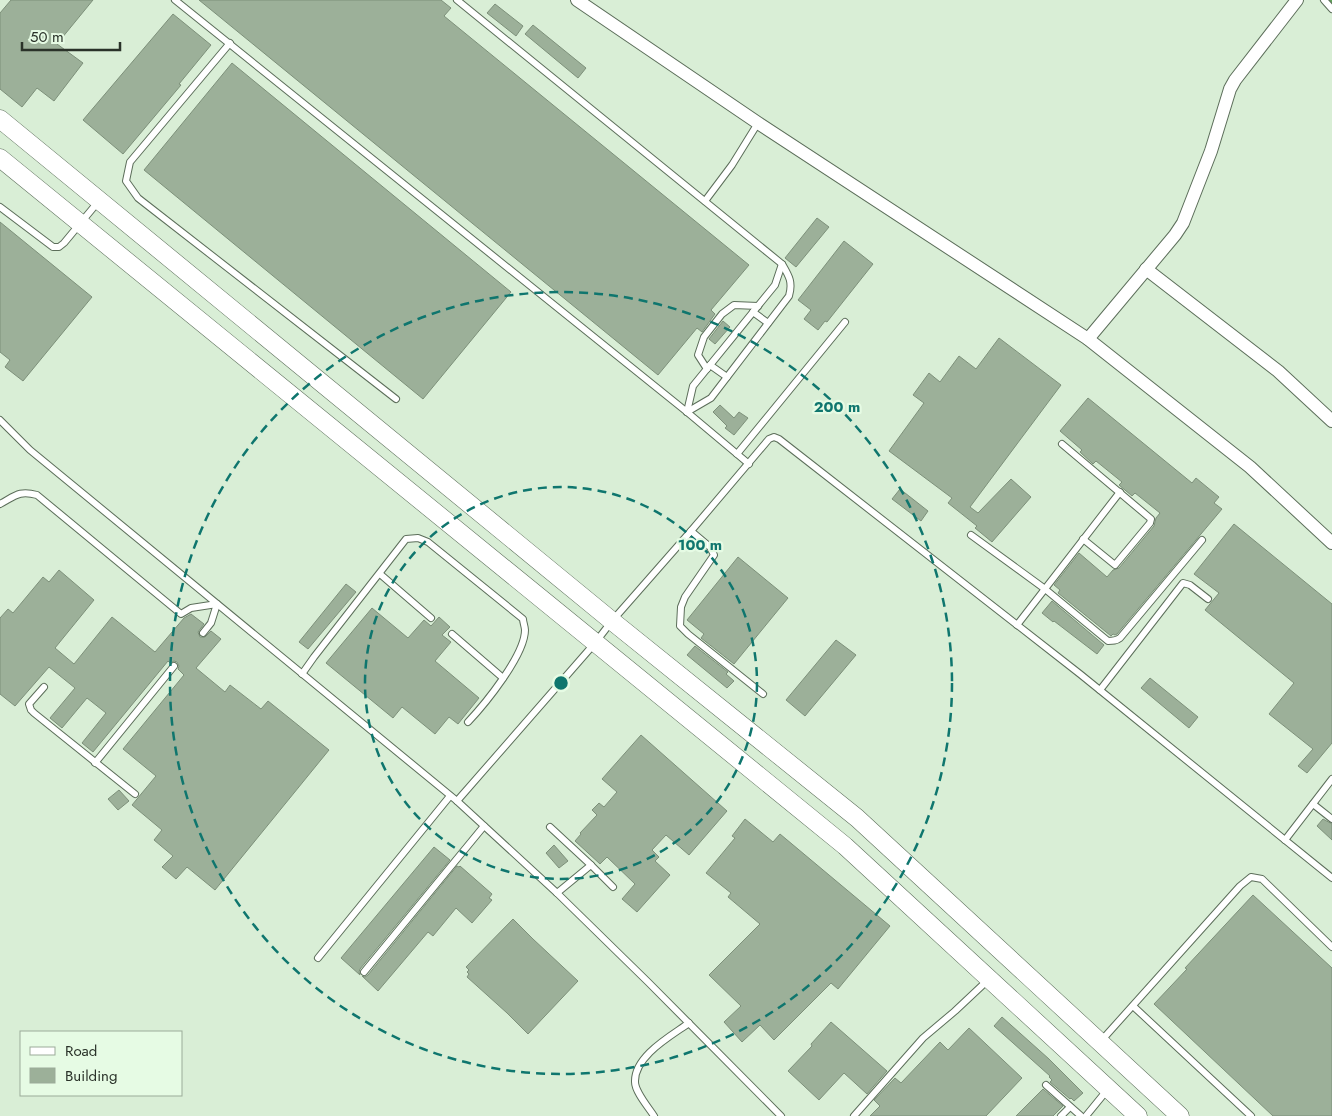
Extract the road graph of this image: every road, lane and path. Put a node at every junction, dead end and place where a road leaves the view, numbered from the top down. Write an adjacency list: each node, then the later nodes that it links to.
1 (175, 0): 7 (lane)
2 (457, 0): 12 (lane)
3 (577, 0): 9 (street)
4 (1296, 0): 16 (street)
5 (1324, 0): 6 (lane)
6 (1332, 10)
7 (230, 43): 24 (lane); 25 (lane)
8 (0, 119): 11 (street)
9 (755, 127): 12 (lane); 21 (street)
10 (0, 158): 14 (street)
11 (99, 201): 14 (lane); 43 (street)
12 (705, 201): 15 (lane)
13 (0, 206): 14 (lane)
14 (80, 223): 47 (street)
15 (782, 264): 17 (lane); 20 (lane)
16 (1146, 269): 21 (street); 27 (street)
17 (758, 306): 18 (lane); 22 (lane)
18 (753, 312): 20 (lane); 22 (lane)
19 (845, 322): 29 (lane)
20 (768, 323): 23 (lane)
21 (1088, 339): 37 (street)
22 (709, 367): 23 (lane); 25 (lane)
23 (727, 377): 25 (lane)
24 (396, 399)
25 (688, 412): 29 (lane)
26 (0, 420): 41 (lane)
27 (1332, 421)
28 (1062, 444): 31 (lane)
29 (738, 454): 30 (lane)
30 (749, 464): 33 (lane); 44 (lane)
31 (1120, 492): 35 (lane); 35 (lane)
32 (0, 504): 41 (lane)
33 (691, 531): 43 (lane); 53 (lane)
34 (970, 535): 39 (lane)
35 (1083, 539): 39 (lane)
36 (1202, 540): 39 (lane)
37 (1332, 543)
38 (380, 574): 42 (lane); 49 (lane); 50 (lane)
39 (1045, 589): 44 (lane)
40 (1208, 599): 52 (lane)
41 (217, 604): 45 (lane); 49 (lane)
42 (431, 618)
43 (612, 621): 47 (lane); 75 (street)
44 (1016, 625): 52 (lane)
45 (202, 634)
46 (452, 634): 50 (lane)
47 (595, 643): 59 (lane); 72 (street)
48 (174, 666): 55 (lane)
49 (302, 674): 58 (lane)
50 (503, 678): 54 (lane)
51 (44, 687): 55 (lane)
52 (1100, 690): 64 (lane)
53 (762, 694)
54 (468, 722)
55 (95, 763): 57 (lane)
56 (1332, 779): 60 (lane)
57 (136, 794)
58 (450, 796): 59 (lane); 70 (lane)
59 (457, 801): 62 (lane)
60 (1313, 804): 61 (lane); 64 (lane)
61 (1332, 819)
62 (484, 826): 68 (lane); 71 (lane)
63 (550, 827): 65 (lane)
64 (1285, 840): 66 (lane)
65 (591, 866): 67 (lane); 68 (lane)
66 (1332, 878)
67 (613, 886)
68 (557, 893): 74 (lane)
69 (1332, 946): 73 (lane)
70 (318, 958)
71 (364, 972)
72 (989, 979): 77 (street); 83 (lane)
73 (1132, 1006): 75 (lane); 89 (lane)
74 (689, 1023): 81 (lane); 82 (lane)
75 (1100, 1042): 76 (street)
76 (1114, 1055): 77 (street); 88 (street)
77 (1094, 1076): 79 (street)
78 (1046, 1085): 80 (lane)
79 (1108, 1088): 86 (lane); 87 (street)
80 (1070, 1106): 84 (lane); 85 (lane)
81 (654, 1116)
82 (781, 1116)
83 (854, 1116)
84 (1061, 1116)
85 (1081, 1116)
86 (1086, 1116)
87 (1138, 1116)
88 (1180, 1116)
89 (1251, 1116)

